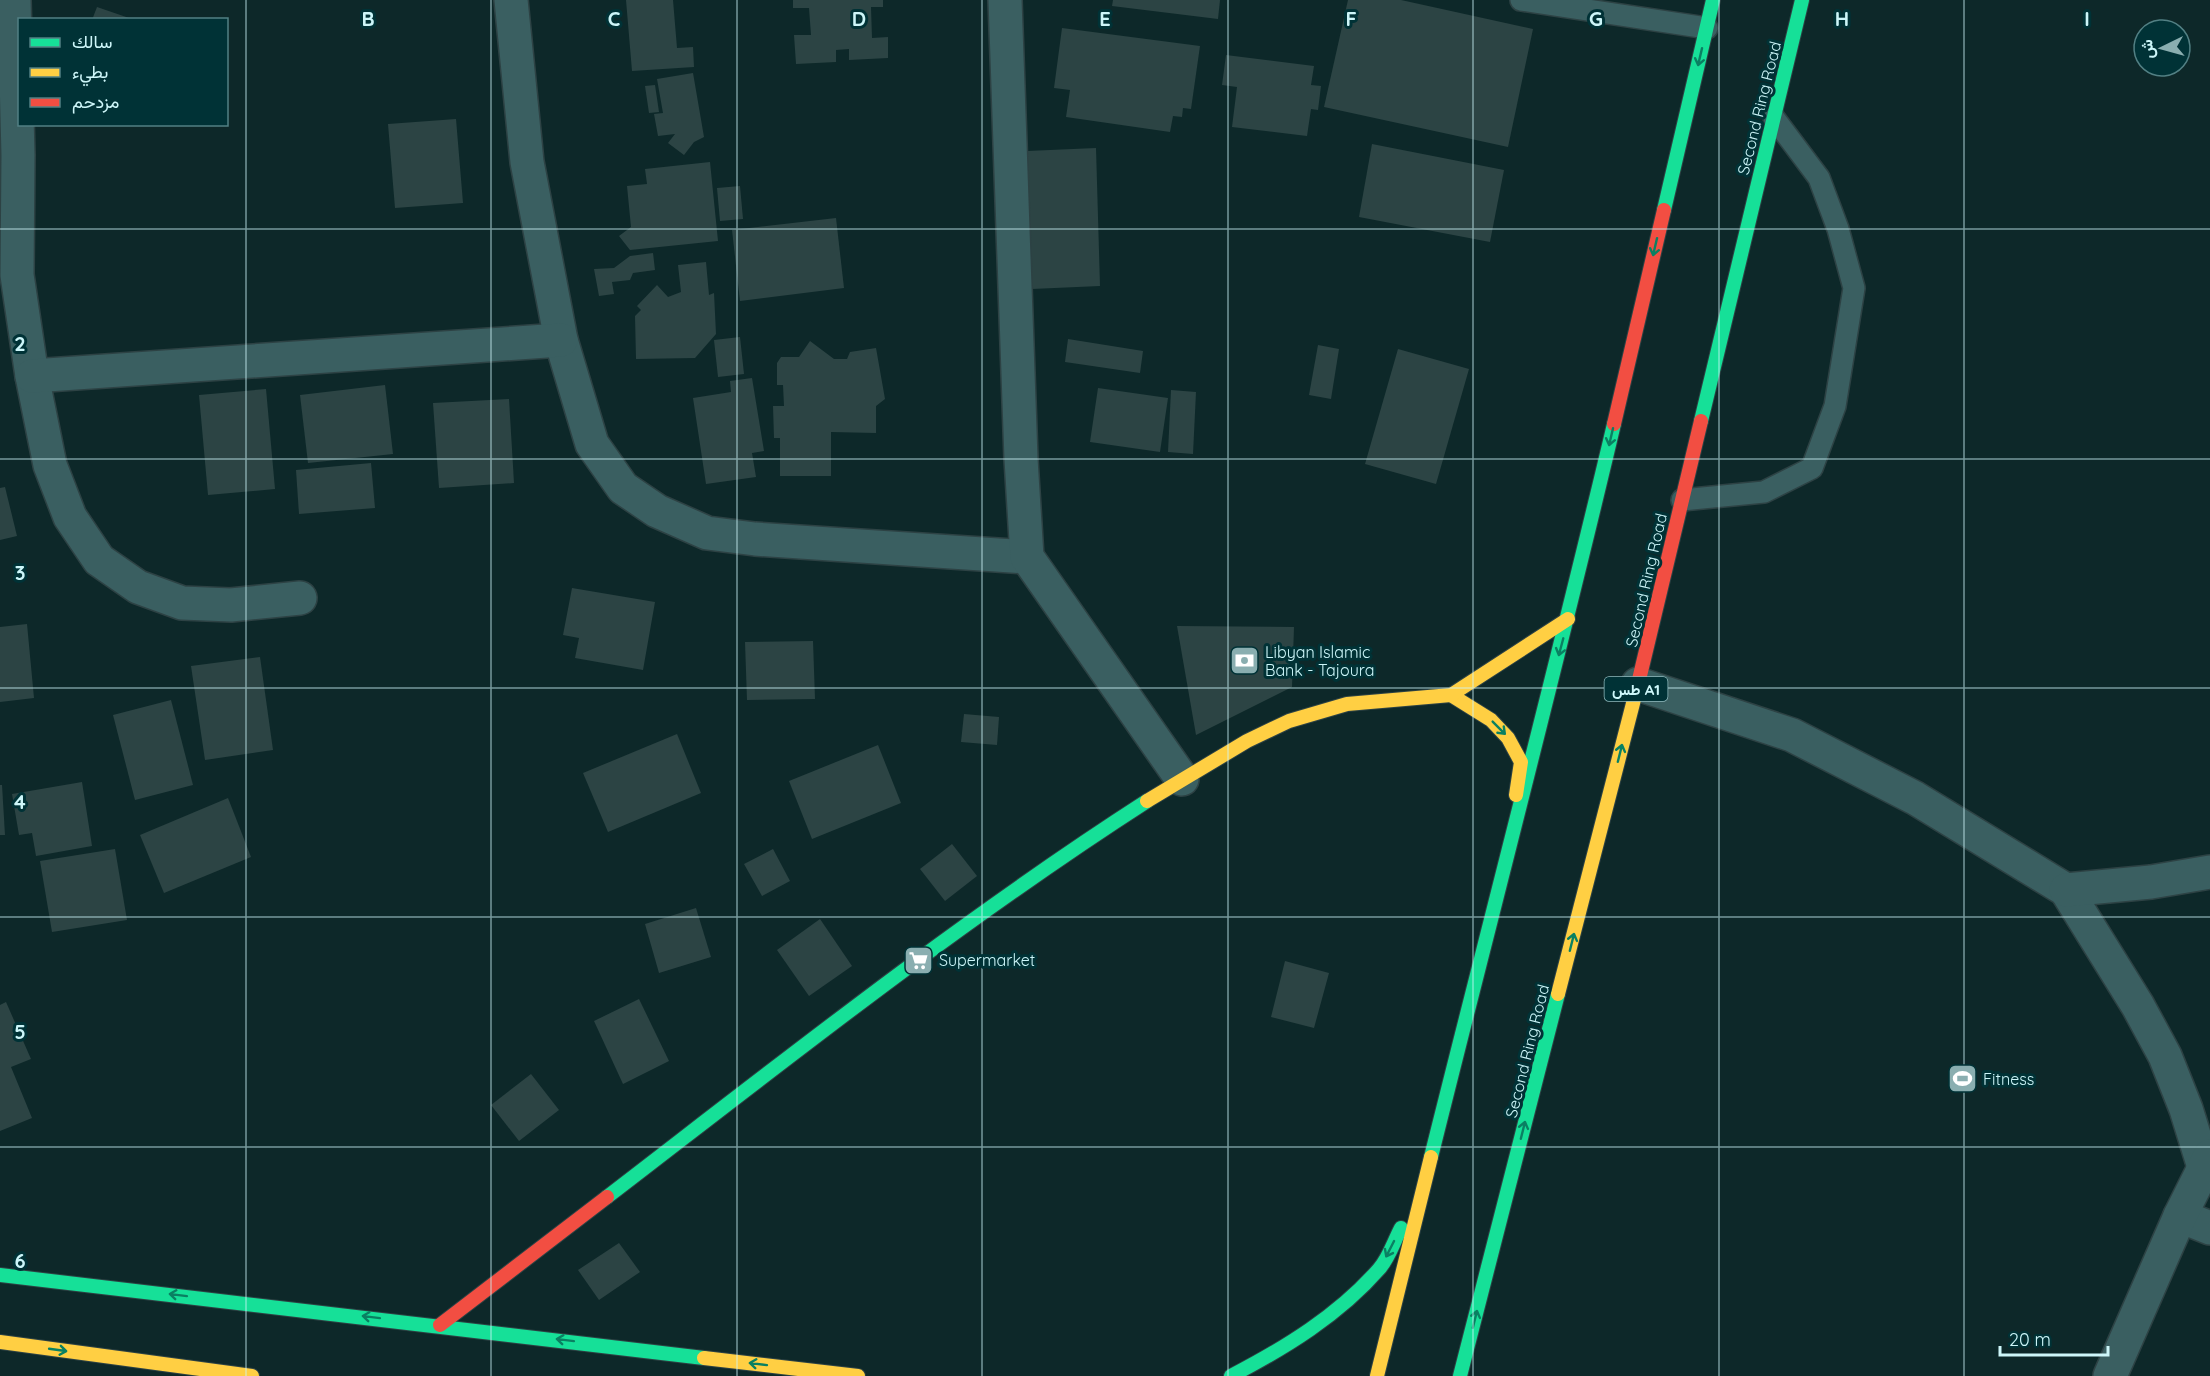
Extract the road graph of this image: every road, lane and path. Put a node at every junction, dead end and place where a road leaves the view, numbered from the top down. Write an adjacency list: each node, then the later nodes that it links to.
1 (14, 0): 9 (street)
2 (512, 0): 10 (street)
3 (1005, 0): 13 (street)
4 (1521, 0): 7 (lane)
5 (1713, 0): 7 (main road)
6 (1802, 0): 8 (main road, Second Ring Road / طس A1)
7 (1707, 28): 15 (main road, one-way to 15)
8 (1774, 118): 12 (main road, Second Ring Road / طس A1); 12 (lane)
9 (8, 275): 11 (street)
10 (561, 340): 11 (street); 13 (street)
11 (32, 376): 14 (street)
12 (1682, 500): 16 (main road, Second Ring Road / طس A1)
13 (1027, 557): 18 (street)
14 (300, 598)
15 (1568, 619): 17 (main road); 19 (main road, one-way to 19)
16 (1638, 684): 21 (street); 34 (main road, Second Ring Road / طس A1, one-way to 16)
17 (1451, 695): 18 (main road); 19 (main road, one-way to 19)
18 (1182, 779): 27 (main road)
19 (1507, 853): 23 (main road)
20 (2210, 872): 21 (street)
21 (2066, 890): 22 (street)
22 (2207, 1161): 24 (street)
23 (1421, 1199): 32 (main road, one-way to 32); 33 (main road)
24 (2180, 1216): 25 (street); 35 (street)
25 (2210, 1228)
26 (0, 1275): 27 (main road, one-way to 26)
27 (440, 1325): 29 (main road, one-way to 27)
28 (0, 1342): 30 (main road, one-way to 30)
29 (811, 1373): 31 (main road)
30 (252, 1376)
31 (858, 1376)
32 (1231, 1376)
33 (1377, 1376)
34 (1460, 1376)
35 (2110, 1376)

